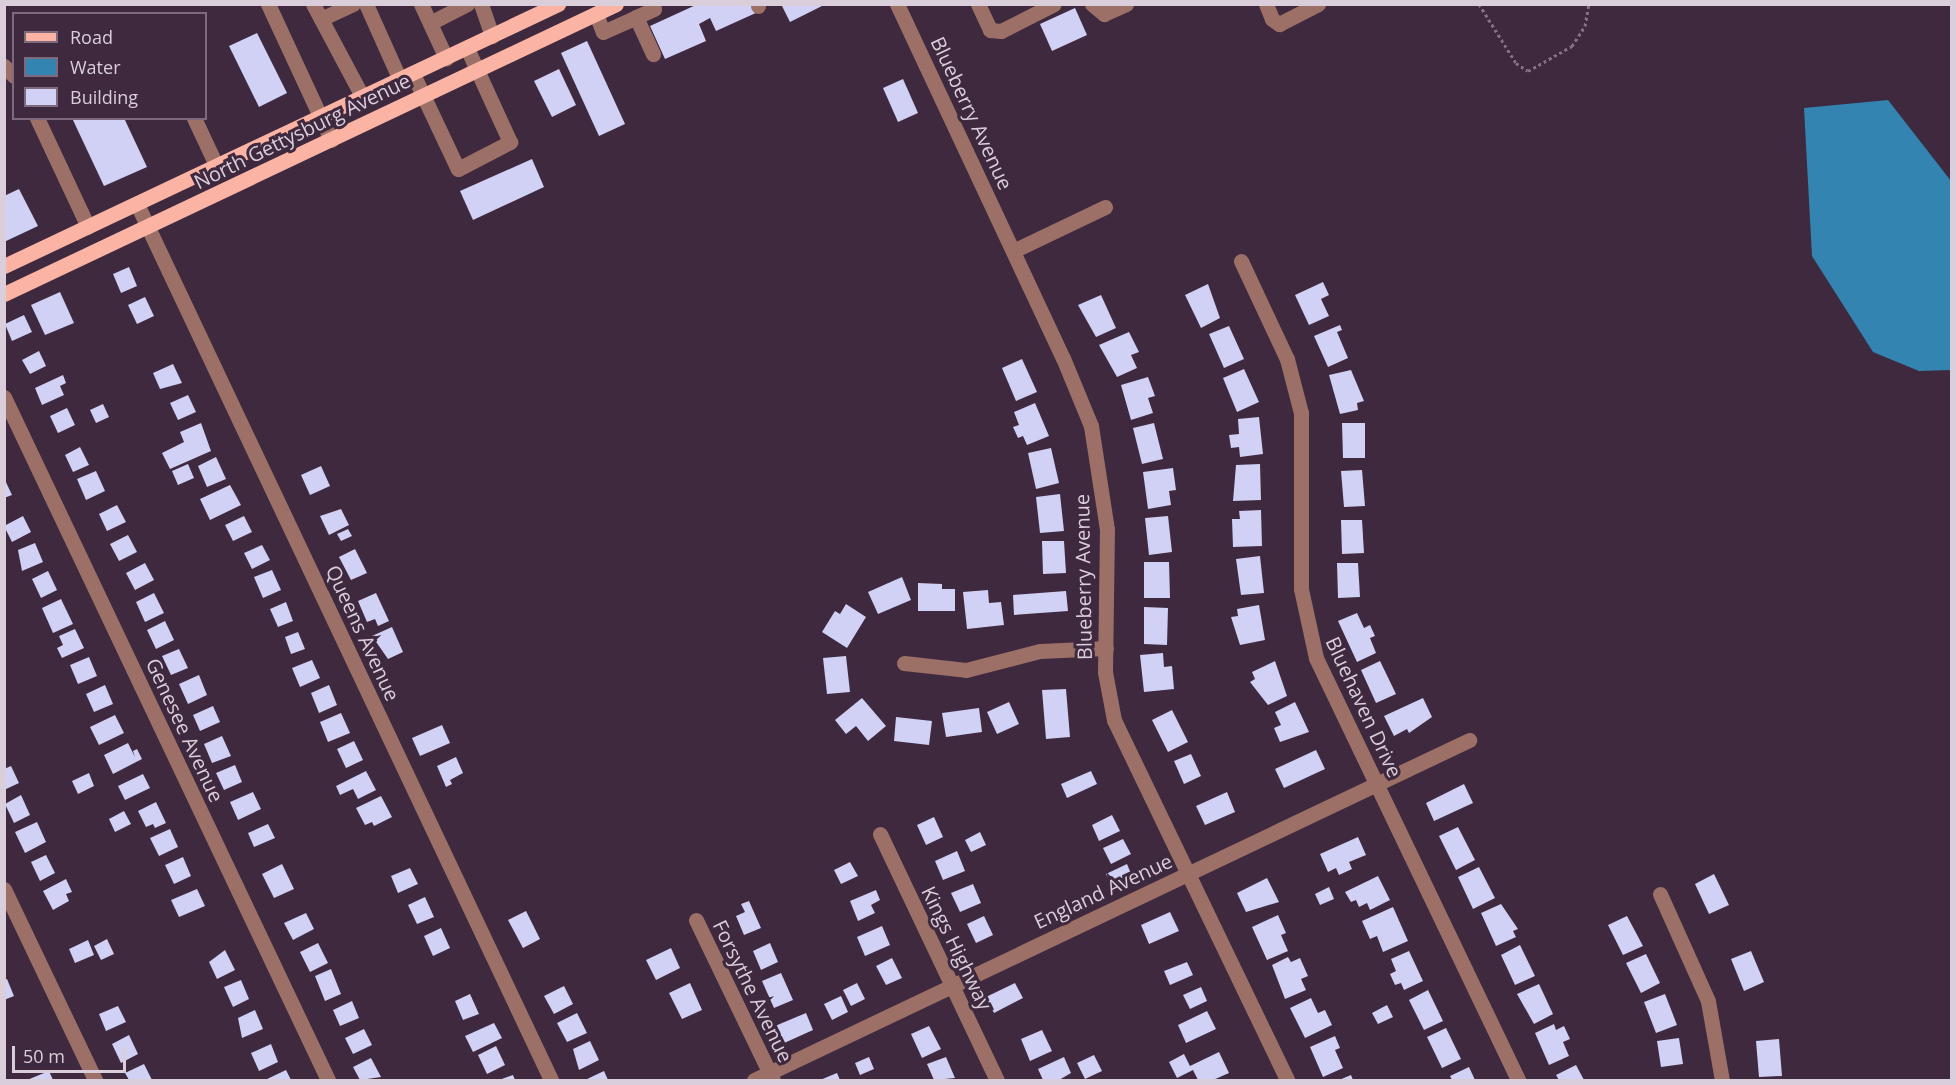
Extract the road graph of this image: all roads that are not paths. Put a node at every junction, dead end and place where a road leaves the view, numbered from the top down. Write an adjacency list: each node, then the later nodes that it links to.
1 (268, 4): 32 (street)
2 (313, 4): 20 (street)
3 (353, 4): 20 (street)
4 (366, 4): 28 (street)
5 (421, 4): 21 (street)
6 (467, 4): 21 (street)
7 (482, 4): 22 (street)
8 (558, 4): 22 (main road, North Gettysburg Avenue)
9 (616, 4): 18 (main road, North Gettysburg Avenue)
10 (652, 4): 19 (street)
11 (978, 4): 12 (street)
12 (1054, 4)
13 (1092, 4): 14 (street)
14 (1126, 4)
15 (1266, 4): 16 (street)
16 (1318, 4)
17 (900, 5): 41 (street, Blueberry Avenue)
18 (596, 14): 19 (street); 26 (main road, North Gettysburg Avenue)
19 (636, 17): 24 (street)
20 (321, 19): 31 (street)
21 (430, 22): 25 (street)
22 (492, 36): 23 (main road, North Gettysburg Avenue); 26 (main road)
23 (467, 48): 25 (main road, North Gettysburg Avenue); 27 (street)
24 (653, 54)
25 (446, 58): 28 (main road, North Gettysburg Avenue); 29 (main road)
26 (502, 59): 27 (main road, North Gettysburg Avenue)
27 (476, 71): 29 (main road, North Gettysburg Avenue); 30 (street)
28 (406, 77): 30 (street); 31 (main road, North Gettysburg Avenue)
29 (456, 80): 30 (main road, North Gettysburg Avenue)
30 (422, 96): 35 (main road, North Gettysburg Avenue)
31 (363, 98): 32 (main road, North Gettysburg Avenue)
32 (322, 117): 35 (street); 36 (main road, North Gettysburg Avenue)
33 (38, 120): 39 (street)
34 (195, 120): 36 (street)
35 (331, 140): 40 (main road, North Gettysburg Avenue)
36 (217, 167): 37 (main road, North Gettysburg Avenue)
37 (137, 204): 39 (main road, North Gettysburg Avenue); 40 (street, Queens Avenue)
38 (1105, 207): 41 (street)
39 (88, 227): 43 (main road, North Gettysburg Avenue)
40 (149, 227): 44 (main road, North Gettysburg Avenue); 59 (street, Queens Avenue)
41 (1013, 251): 46 (street, Blueberry Avenue)
42 (1241, 261): 49 (street, Bluehaven Drive)
43 (4, 266)
44 (4, 294)
45 (4, 397): 58 (street, Genesee Avenue)
46 (1106, 648): 47 (street); 51 (street, Blueberry Avenue)
47 (904, 663)
48 (1469, 740): 49 (street, England Avenue)
49 (1377, 784): 51 (street, England Avenue); 63 (street, Bluehaven Drive)
50 (879, 834): 55 (street, Kings Highway)
51 (1188, 874): 55 (street, England Avenue); 62 (street, Blueberry Avenue)
52 (4, 889): 57 (street)
53 (1660, 894): 64 (street)
54 (696, 920): 56 (street, Forsythe Avenue)
55 (952, 986): 56 (street, England Avenue); 61 (street, Kings Highway)
56 (771, 1077): 60 (street, England Avenue)
57 (95, 1080)
58 (328, 1080)
59 (551, 1080)
60 (754, 1080)
61 (997, 1080)
62 (1287, 1080)
63 (1518, 1080)
64 (1722, 1080)

